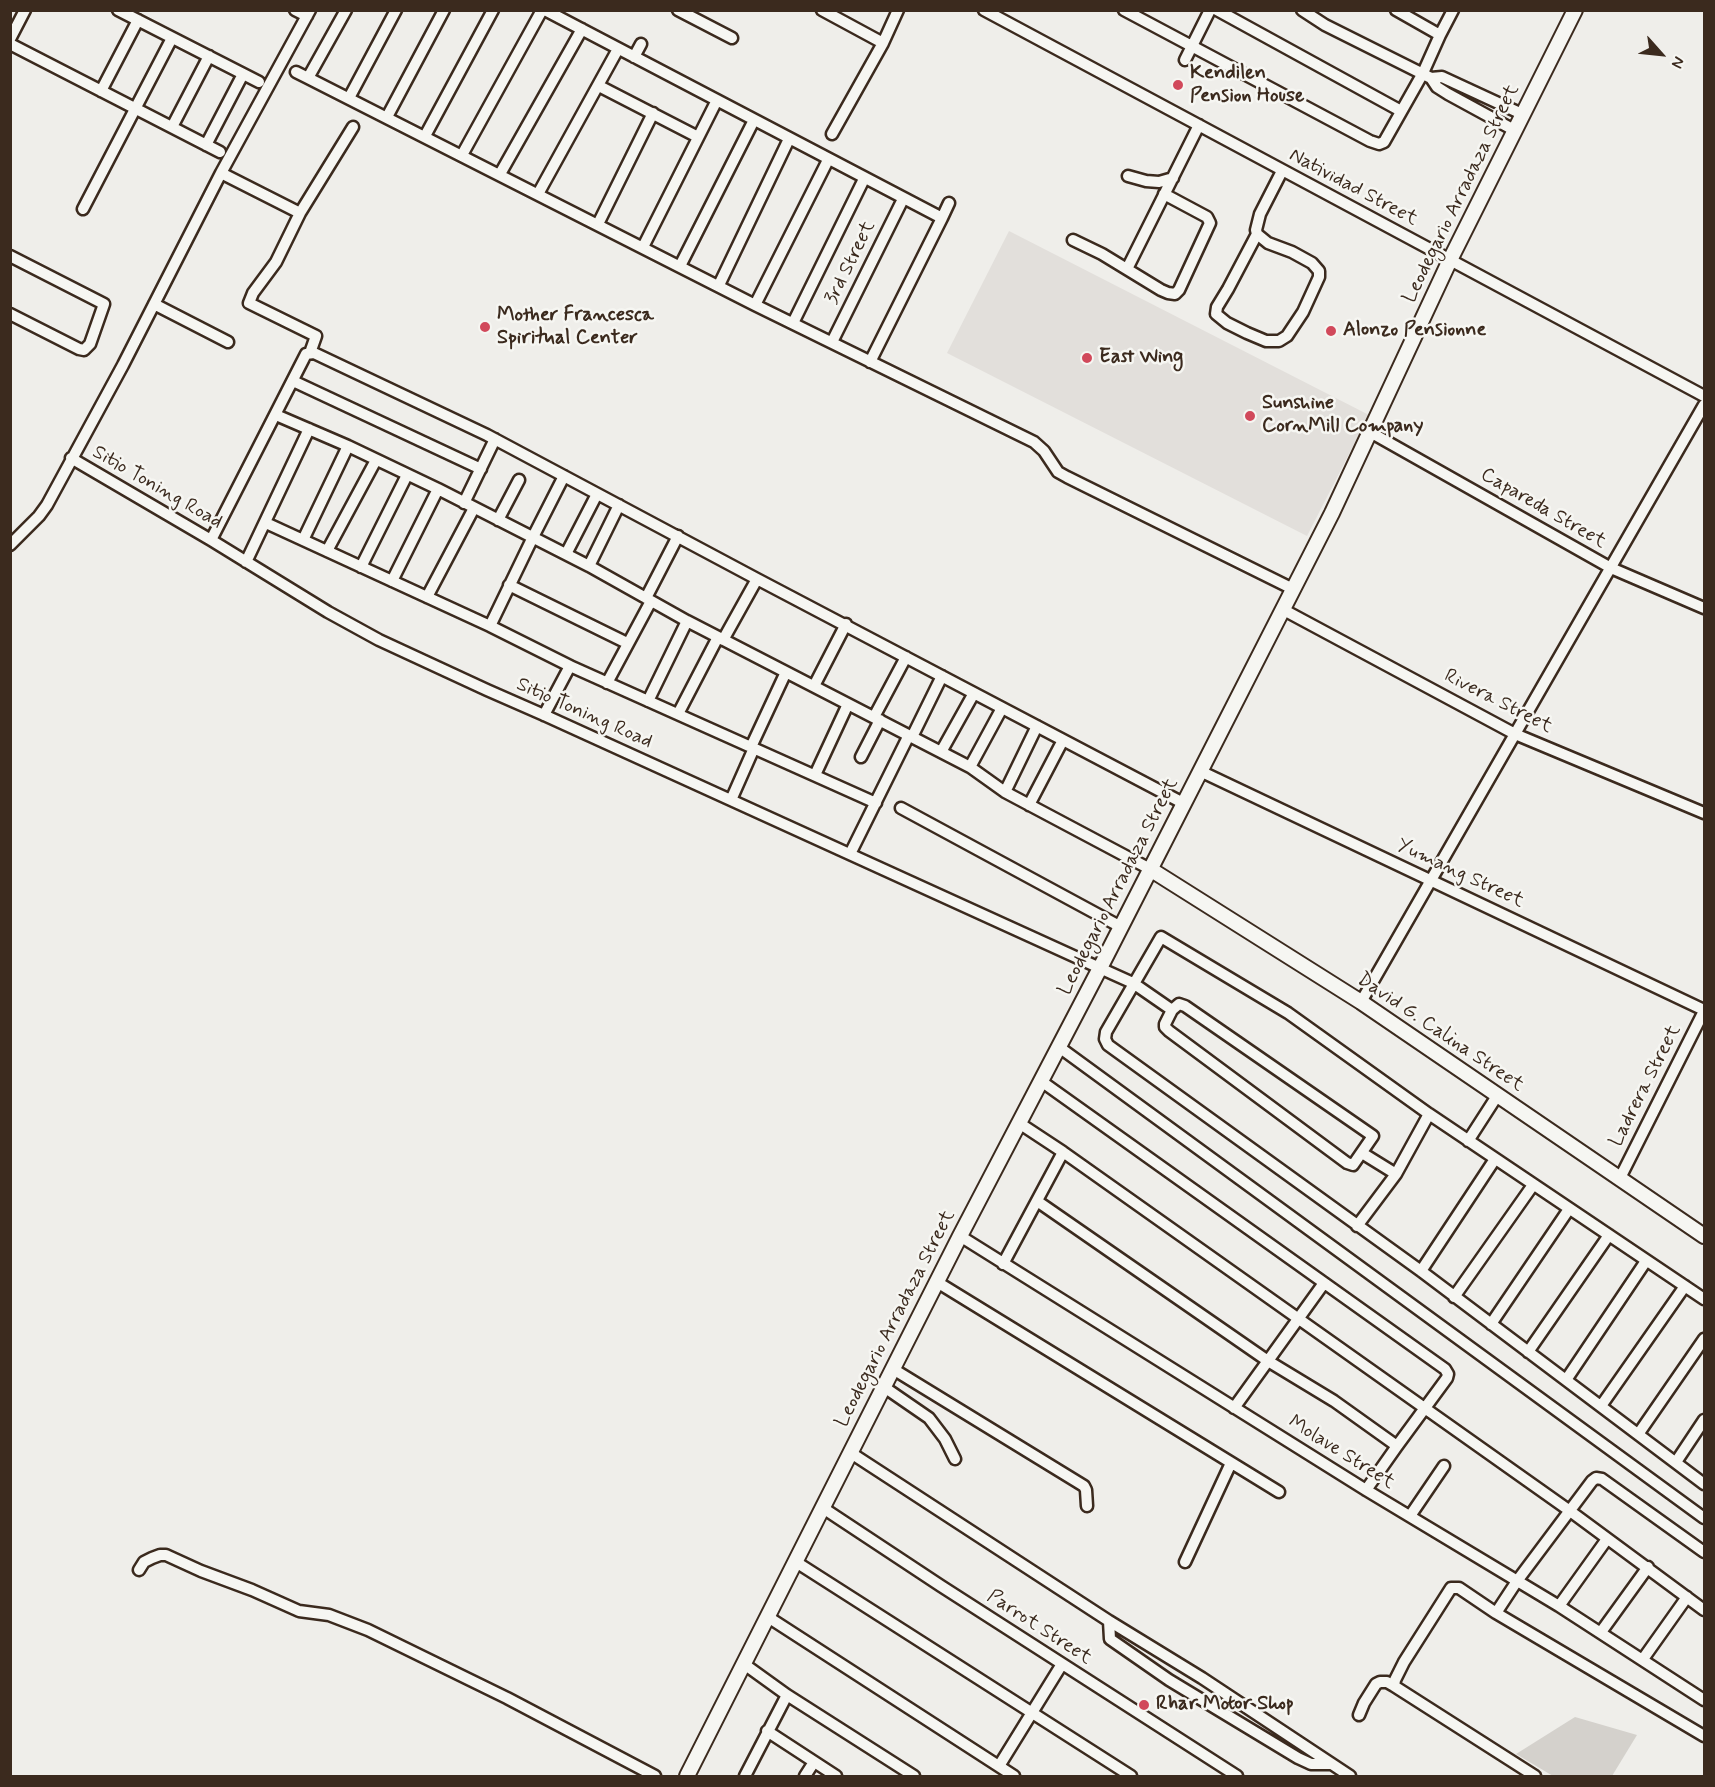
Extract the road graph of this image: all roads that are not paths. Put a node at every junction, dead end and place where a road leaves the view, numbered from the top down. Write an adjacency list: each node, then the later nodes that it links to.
1 (25, 10): 26 (street)
2 (118, 10): 21 (street)
3 (295, 10): 20 (street)
4 (346, 10): 38 (street)
5 (396, 10): 42 (street)
6 (444, 10): 48 (street)
7 (493, 10): 55 (street)
8 (543, 10): 22 (street); 60 (street)
9 (678, 10): 25 (street)
10 (822, 10): 27 (street)
11 (898, 10): 27 (street)
12 (984, 10): 50 (street, Natividad Street)
13 (1124, 10): 30 (street)
14 (1210, 10): 30 (street)
15 (1217, 10): 45 (street)
16 (1302, 10): 37 (street)
17 (1396, 10): 23 (street)
18 (1453, 10): 23 (street)
19 (1575, 10): 47 (street, Leodegario Arradaza Street)
20 (308, 13): 63 (street)
21 (138, 20): 24 (street); 41 (street)
22 (582, 29): 31 (street); 64 (street)
23 (1440, 35): 37 (street)
24 (172, 38): 32 (street); 44 (street)
25 (732, 38)
26 (10, 39)
27 (883, 43): 54 (street)
28 (10, 44): 41 (street)
29 (641, 44): 33 (street)
30 (1192, 46): 34 (street); 45 (street)
31 (618, 49): 33 (street); 40 (street)
32 (209, 56): 36 (street); 51 (street)
33 (634, 57): 43 (street)
34 (1185, 60)
35 (296, 72): 38 (street)
36 (243, 74): 39 (street); 58 (street)
37 (1427, 76): 45 (street); 47 (street); 53 (street)
38 (308, 78): 42 (street)
39 (259, 82)
40 (599, 86): 46 (street); 68 (street)
41 (101, 91): 44 (street)
42 (348, 98): 48 (street)
43 (717, 100): 49 (street); 56 (street)
44 (136, 109): 51 (street); 72 (street)
45 (1401, 111)
46 (653, 113): 56 (street); 75 (street)
47 (1522, 114): 53 (street, Leodegario Arradaza Street)
48 (387, 117): 55 (street)
49 (754, 120): 57 (street); 81 (street)
50 (1199, 125): 62 (street, Natividad Street); 66 (street)
51 (172, 127): 58 (street)
52 (353, 127): 73 (street)
53 (1514, 130): 80 (street, Leodegario Arradaza Street)
54 (832, 134)
55 (425, 136): 60 (street)
56 (698, 137): 78 (street)
57 (789, 139): 61 (street); 83 (street)
58 (206, 145): 59 (street)
59 (220, 152)
60 (462, 155): 64 (street)
61 (828, 160): 67 (street); 85 (street)
62 (1282, 171): 76 (street); 80 (street, Natividad Street)
63 (221, 172): 73 (street); 84 (street)
64 (500, 174): 68 (street)
65 (1128, 176): 66 (street)
66 (1173, 178): 69 (street)
67 (864, 179): 70 (street); 87 (street)
68 (538, 194): 75 (street)
69 (1164, 194): 82 (street); 82 (street)
70 (903, 198): 74 (street); 89 (street, 3rd Street)
71 (949, 203): 74 (street)
72 (83, 209)
73 (300, 213): 90 (street)
74 (942, 218): 91 (street)
75 (598, 224): 78 (street)
76 (1257, 234): 76 (street)
77 (1073, 240): 82 (street)
78 (643, 247): 81 (street)
79 (11, 259): 86 (street)
80 (1450, 260): 93 (street, Natividad Street); 97 (street, Leodegario Arradaza Street)
81 (680, 266): 83 (street)
82 (1127, 269)
83 (719, 285): 85 (street)
84 (154, 304): 88 (street); 100 (street)
85 (755, 304): 87 (street)
86 (10, 314)
87 (793, 323): 89 (street)
88 (228, 342)
89 (832, 342): 91 (street)
90 (310, 353): 92 (street); 98 (street)
91 (870, 362): 126 (street)
92 (293, 381): 95 (street); 102 (street)
93 (1704, 396)
94 (1704, 405): 122 (street)
95 (276, 415): 96 (street); 114 (street)
96 (309, 429): 99 (street); 111 (street)
97 (1370, 432): 122 (street, Capareda Street); 126 (street, Leodegario Arradaza Street)
98 (495, 439): 102 (street); 104 (street)
99 (348, 446): 101 (street); 115 (street)
100 (71, 458): 114 (street, Sitio Toning Road); 116 (street)
101 (376, 460): 103 (street); 117 (street)
102 (481, 469): 108 (street)
103 (407, 475): 106 (street); 121 (street)
104 (564, 476): 107 (street); 113 (street)
105 (519, 480): 110 (street)
106 (438, 489): 108 (street); 124 (street)
107 (597, 494): 109 (street); 118 (street)
108 (469, 505): 110 (street); 127 (street)
109 (619, 505): 112 (street); 120 (street)
110 (498, 520): 113 (street)
111 (266, 523): 115 (street); 119 (street)
112 (678, 536): 123 (street); 128 (street)
113 (532, 537): 118 (street); 125 (street)
114 (211, 540): 119 (street, Sitio Toning Road)
115 (303, 540): 117 (street)
116 (10, 546)
117 (327, 551): 121 (street)
118 (566, 554): 120 (street)
119 (246, 562): 147 (street, Sitio Toning Road)
120 (589, 566): 128 (street)
121 (361, 567): 124 (street)
122 (1611, 568): 129 (street, Capareda Street); 150 (street)
123 (757, 579): 132 (street); 134 (street)
124 (392, 581): 127 (street)
125 (510, 585): 133 (street); 135 (street)
126 (1293, 589): 130 (street, Leodegario Arradaza Street)
127 (427, 597): 133 (street)
128 (649, 599): 131 (street); 135 (street)
129 (1704, 608)
130 (1282, 609): 150 (street, Rivera Street); 157 (street, Leodegario Arradaza Street)
131 (687, 621): 134 (street); 143 (street)
132 (846, 624): 136 (street); 141 (street)
133 (490, 626): 137 (street)
134 (721, 638): 138 (street); 146 (street)
135 (627, 643): 140 (street)
136 (906, 657): 139 (street); 148 (street)
137 (570, 666): 140 (street); 147 (street)
138 (786, 672): 141 (street); 153 (street)
139 (942, 676): 142 (street); 151 (street)
140 (607, 682): 143 (street)
141 (814, 686): 144 (street)
142 (974, 693): 145 (street); 154 (street)
143 (648, 700): 146 (street)
144 (848, 704): 148 (street); 158 (street)
145 (1002, 708): 149 (street); 156 (street)
146 (678, 714): 153 (street)
147 (544, 715): 160 (street, Sitio Toning Road)
148 (877, 719): 151 (street); 155 (street)
149 (1036, 726): 152 (street); 159 (street)
150 (1515, 734): 165 (street, Rivera Street); 168 (street)
151 (910, 736): 154 (street); 161 (street)
152 (1063, 740): 162 (street); 163 (street)
153 (753, 747): 158 (street); 160 (street)
154 (941, 752): 156 (street)
155 (861, 757)
156 (970, 767): 159 (street)
157 (1200, 771): 162 (street, Leodegario Arradaza Street); 168 (street, Yumang Street)
158 (815, 776): 161 (street)
159 (1005, 792): 163 (street)
160 (731, 800): 166 (street, Sitio Toning Road)
161 (876, 803): 166 (street)
162 (1183, 803): 167 (street, Leodegario Arradaza Street)
163 (1029, 805): 167 (street)
164 (900, 808): 169 (street)
165 (1704, 813)
166 (850, 854): 170 (street, Sitio Toning Road)
167 (1150, 869): 169 (street, Leodegario Arradaza Street); 172 (street, David G. Calina Street)
168 (1431, 880): 172 (street); 174 (street, Yumang Street)
169 (1120, 927): 170 (street, Leodegario Arradaza Street)
170 (1100, 968): 171 (street, Sitio Toning Road); 175 (street, Leodegario Arradaza Street)
171 (1133, 983): 173 (street, Sitio Toning Road); 178 (street); 189 (street)
172 (1361, 1002): 177 (street, David G. Calina Street)
173 (1172, 1010): 182 (street); 182 (street)
174 (1704, 1010): 185 (street, Ladrera Street)
175 (1059, 1047): 176 (street, Leodegario Arradaza Street); 227 (street)
176 (1041, 1081): 179 (street, Leodegario Arradaza Street); 197 (street)
177 (1495, 1094): 180 (street); 185 (street, David G. Calina Street)
178 (1429, 1114): 180 (street); 184 (street)
179 (1019, 1123): 181 (street); 191 (street, Leodegario Arradaza Street)
180 (1466, 1139): 183 (street)
181 (1063, 1152): 187 (street); 201 (street)
182 (1362, 1153): 184 (street)
183 (1495, 1159): 186 (street); 195 (street)
184 (1396, 1174): 189 (street)
185 (1620, 1178): 192 (street, David G. Calina Street)
186 (1533, 1185): 188 (street); 199 (street)
187 (1037, 1201): 194 (street); 205 (street)
188 (1569, 1209): 190 (street); 202 (street)
189 (1357, 1226): 195 (street)
190 (1609, 1235): 193 (street); 204 (street)
191 (960, 1236): 194 (street, Molave Street); 196 (street, Leodegario Arradaza Street)
192 (1704, 1236)
193 (1646, 1261): 198 (street); 207 (street)
194 (1003, 1264): 210 (street, Molave Street)
195 (1421, 1271): 199 (street)
196 (937, 1282): 206 (street, Leodegario Arradaza Street); 218 (street)
197 (1324, 1283): 201 (street); 211 (street)
198 (1685, 1286): 200 (street); 209 (street)
199 (1454, 1297): 202 (street)
200 (1704, 1299)
201 (1297, 1319): 205 (street); 211 (street)
202 (1491, 1324): 204 (street)
203 (1704, 1339): 213 (street)
204 (1528, 1352): 207 (street)
205 (1268, 1361): 210 (street); 214 (street)
206 (893, 1369): 208 (street, Leodegario Arradaza Street); 223 (street)
207 (1566, 1380): 209 (street)
208 (884, 1387): 215 (street, Leodegario Arradaza Street); 216 (street)
209 (1601, 1406): 213 (street)
210 (1234, 1408): 221 (street, Molave Street)
211 (1424, 1409): 214 (street); 225 (street)
212 (1704, 1420): 217 (street)
213 (1638, 1433): 217 (street)
214 (1397, 1446): 221 (street)
215 (851, 1453): 224 (street, Leodegario Arradaza Street); 240 (street)
216 (955, 1459)
217 (1676, 1462): 220 (street)
218 (1231, 1463): 222 (street); 231 (street)
219 (1444, 1466): 226 (street)
220 (1704, 1484)
221 (1366, 1490): 226 (street, Molave Street)
222 (1279, 1492)
223 (1087, 1506)
224 (823, 1508): 230 (street, Leodegario Arradaza Street); 246 (street, Parrot Street)
225 (1570, 1511): 228 (street); 229 (street); 234 (street)
226 (1410, 1516): 234 (street, Molave Street)
227 (1704, 1518)
228 (1607, 1539): 232 (street); 236 (street)
229 (1704, 1552)
230 (796, 1562): 239 (street, Leodegario Arradaza Street); 252 (street)
231 (1185, 1562)
232 (1648, 1567): 235 (street); 241 (street)
233 (139, 1570): 261 (street)
234 (1517, 1581): 236 (street, Molave Street); 238 (street)
235 (1687, 1597): 237 (street); 244 (street)
236 (1559, 1606): 241 (street, Molave Street)
237 (1704, 1610)
238 (1496, 1613): 249 (street); 255 (street)
239 (768, 1617): 245 (street, Leodegario Arradaza Street); 260 (street)
240 (1108, 1621): 242 (street); 243 (street)
241 (1601, 1632): 244 (street, Molave Street)
242 (1147, 1644): 243 (street); 247 (street)
243 (1129, 1653): 248 (street)
244 (1643, 1659): 251 (street, Molave Street)
245 (744, 1664): 250 (street); 262 (street, Leodegario Arradaza Street)
246 (1062, 1664): 252 (street); 269 (street, Parrot Street)
247 (1202, 1678): 248 (street); 256 (street)
248 (1169, 1680): 258 (street)
249 (1394, 1686): 253 (street); 271 (street)
250 (787, 1695): 254 (street); 266 (street)
251 (1704, 1700)
252 (1031, 1713): 260 (street); 268 (street)
253 (1359, 1715)
254 (767, 1731): 257 (street); 263 (street)
255 (1704, 1736)
256 (1311, 1750): 258 (street); 259 (street)
257 (814, 1762): 264 (street); 265 (street)
258 (1314, 1763): 259 (street)
259 (1331, 1764): 270 (street)
260 (999, 1766): 267 (street)
261 (655, 1776)
262 (687, 1776)
263 (745, 1776)
264 (805, 1776)
265 (836, 1776)
266 (914, 1776)
267 (1014, 1776)
268 (1131, 1776)
269 (1237, 1776)
270 (1350, 1776)
271 (1535, 1776)

